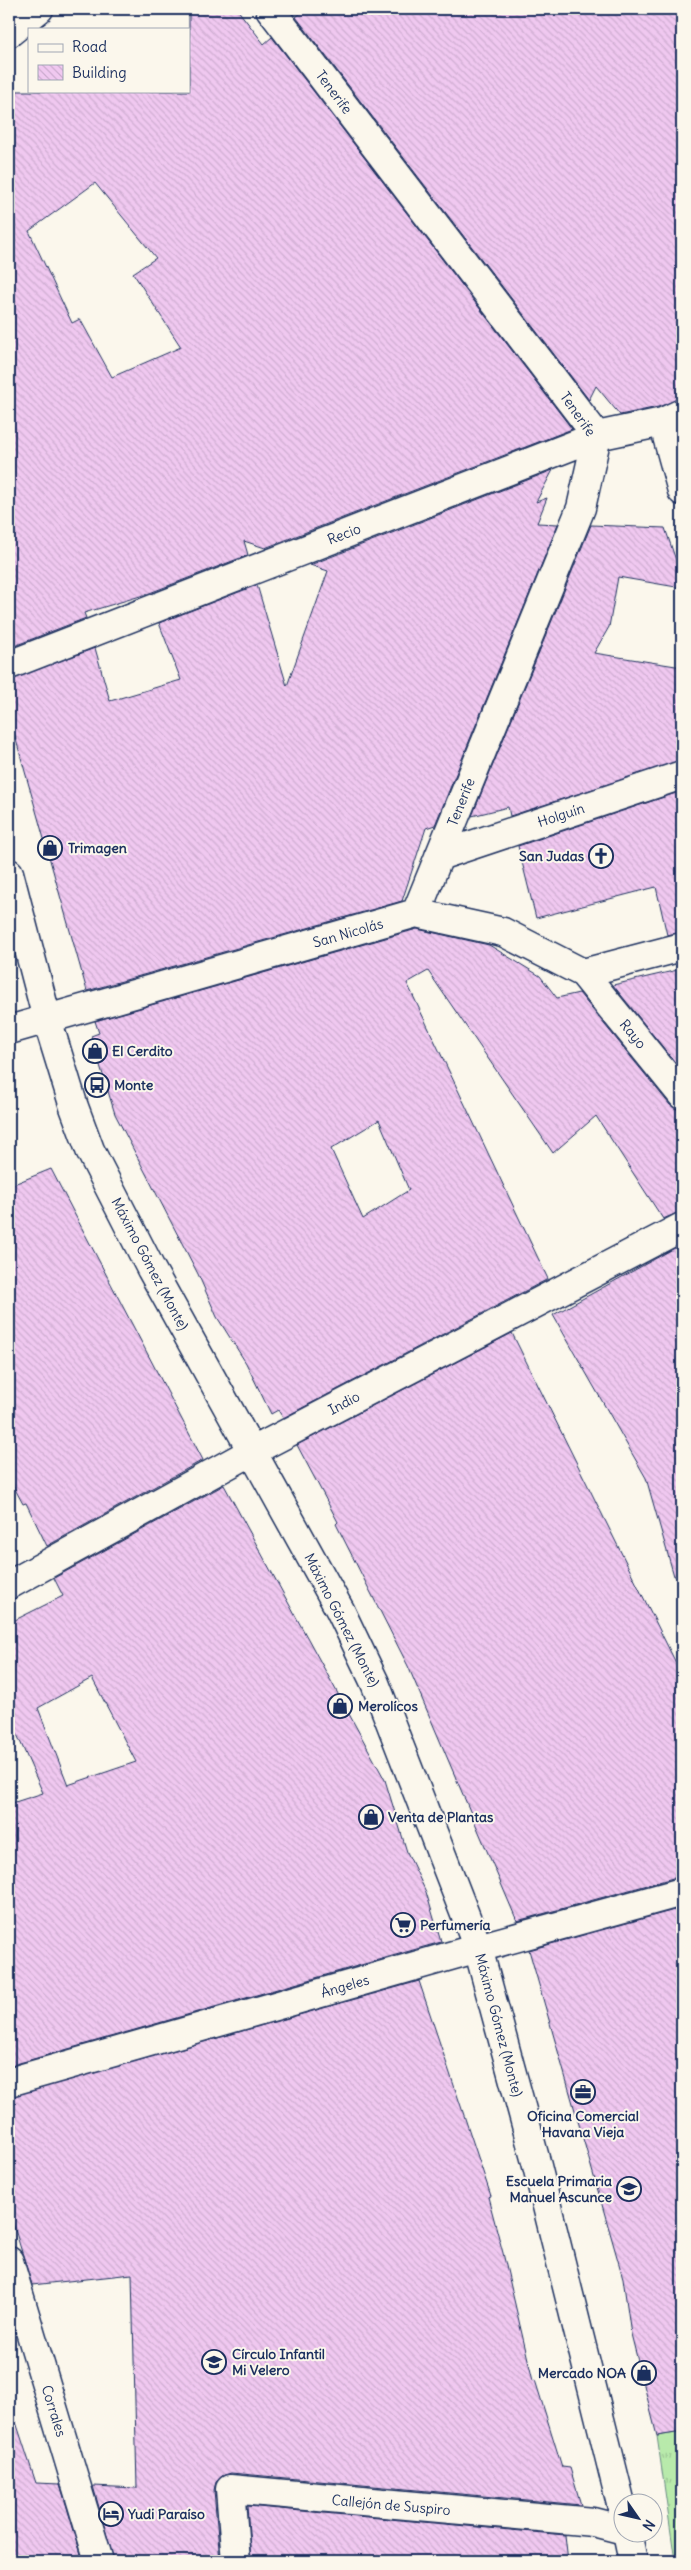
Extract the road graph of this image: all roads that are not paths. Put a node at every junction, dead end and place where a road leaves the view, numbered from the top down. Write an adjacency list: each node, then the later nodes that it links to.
1 (39, 9): 3 (street)
2 (270, 9): 5 (street, Tenerife)
3 (9, 34)
4 (672, 418): 5 (street, Recio); 6 (street)
5 (597, 436): 7 (street, Recio); 9 (street, Tenerife)
6 (682, 491)
7 (9, 665)
8 (682, 775): 9 (street, Holguín)
9 (439, 856): 11 (street, Tenerife)
10 (9, 873): 14 (street, Máximo Gómez (Monte))
11 (416, 913): 13 (street, San Nicolás); 14 (street, San Nicolás)
12 (682, 947): 13 (street)
13 (583, 973): 16 (street, Rayo)
14 (47, 1019): 15 (street, San Nicolás); 18 (street, Máximo Gómez (Monte))
15 (9, 1030)
16 (682, 1095)
17 (682, 1227): 18 (street, Indio)
18 (251, 1452): 19 (street, Indio); 21 (street, Máximo Gómez (Monte))
19 (9, 1585)
20 (682, 1892): 21 (street, Ángeles)
21 (478, 1948): 22 (street, Ángeles); 24 (street, Máximo Gómez (Monte))
22 (9, 2082)
23 (9, 2261): 27 (street, Corrales)
24 (618, 2492)
25 (614, 2527): 28 (street, Callejón de Suspiro)
26 (629, 2542): 29 (street)
27 (99, 2561)
28 (236, 2561)
29 (633, 2561)

